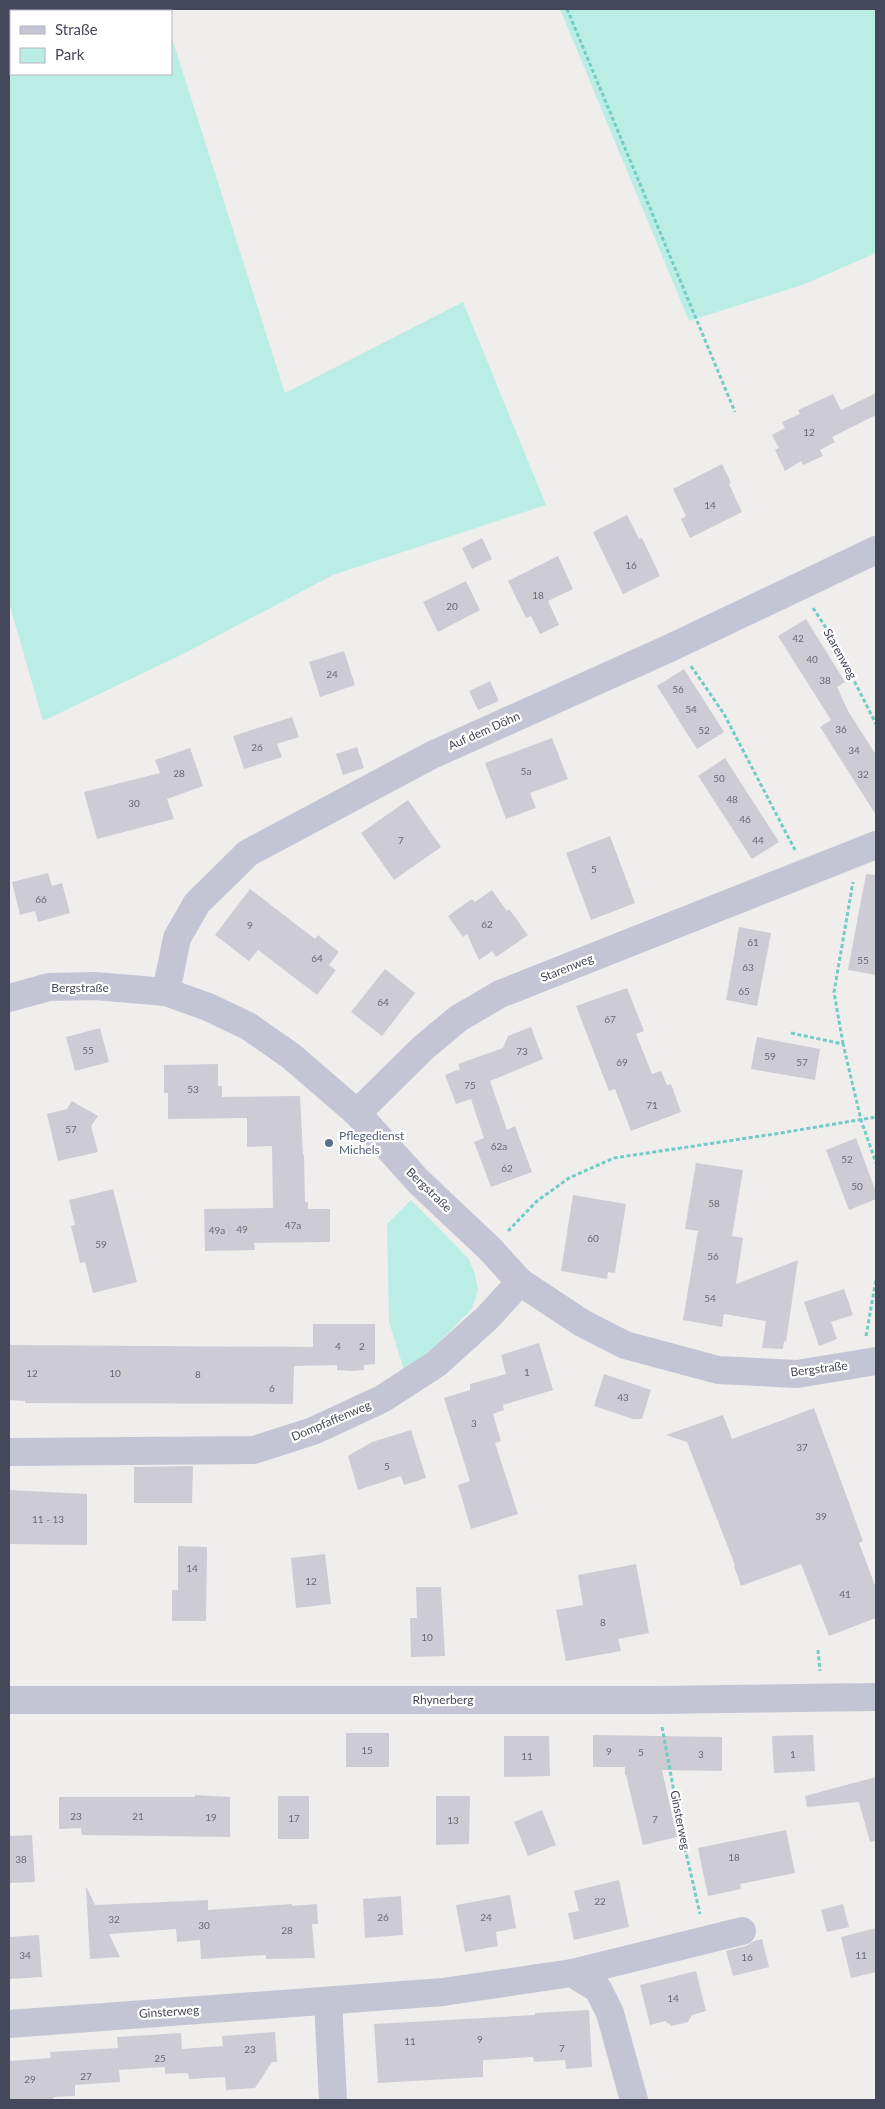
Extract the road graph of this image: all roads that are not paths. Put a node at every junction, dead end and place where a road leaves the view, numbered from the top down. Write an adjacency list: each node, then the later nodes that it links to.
1 (876, 550): 3 (street, Auf dem Döhn)
2 (867, 848): 5 (street, Starenweg)
3 (166, 992): 4 (street, Bergstraße); 5 (street, Bergstraße)
4 (9, 998)
5 (357, 1114): 6 (street, Bergstraße)
6 (520, 1282): 7 (street, Bergstraße); 8 (street, Dompfaffenweg)
7 (869, 1362)
8 (9, 1452)
9 (876, 1698): 10 (street, Rhynerberg)
10 (9, 1700)
11 (742, 1931): 12 (street, Ginsterweg)
12 (572, 1973): 13 (street, Ginsterweg); 16 (street)
13 (328, 2001): 14 (street, Ginsterweg); 15 (street)
14 (9, 2024)
15 (334, 2100)
16 (634, 2100)

